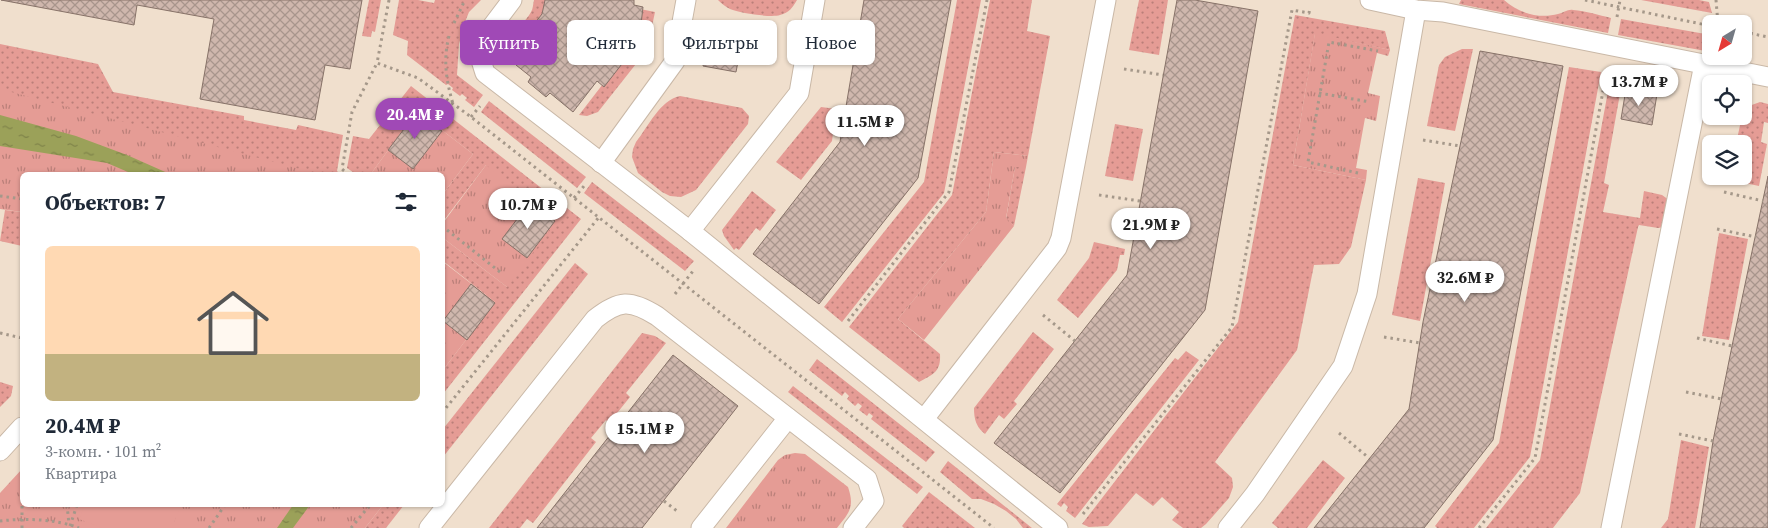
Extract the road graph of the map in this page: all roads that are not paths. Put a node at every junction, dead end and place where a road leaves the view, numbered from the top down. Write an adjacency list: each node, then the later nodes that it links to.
1 (512, 0): 11 (lane)
2 (686, 0): 11 (lane)
3 (815, 0): 12 (lane)
4 (1106, 0): 14 (lane)
5 (1370, 0): 6 (lane)
6 (1416, 10): 7 (lane); 21 (lane)
7 (1702, 64)
8 (1704, 65): 22 (lane)
9 (1709, 65): 10 (lane)
10 (1768, 77)
11 (601, 163): 12 (lane)
12 (690, 231): 14 (lane)
13 (788, 418): 17 (lane); 18 (lane); 19 (lane)
14 (924, 419): 20 (lane)
15 (20, 429): 16 (lane)
16 (0, 451)
17 (429, 528)
18 (701, 528)
19 (854, 528)
20 (1058, 528)
21 (1228, 528)
22 (1611, 528)

